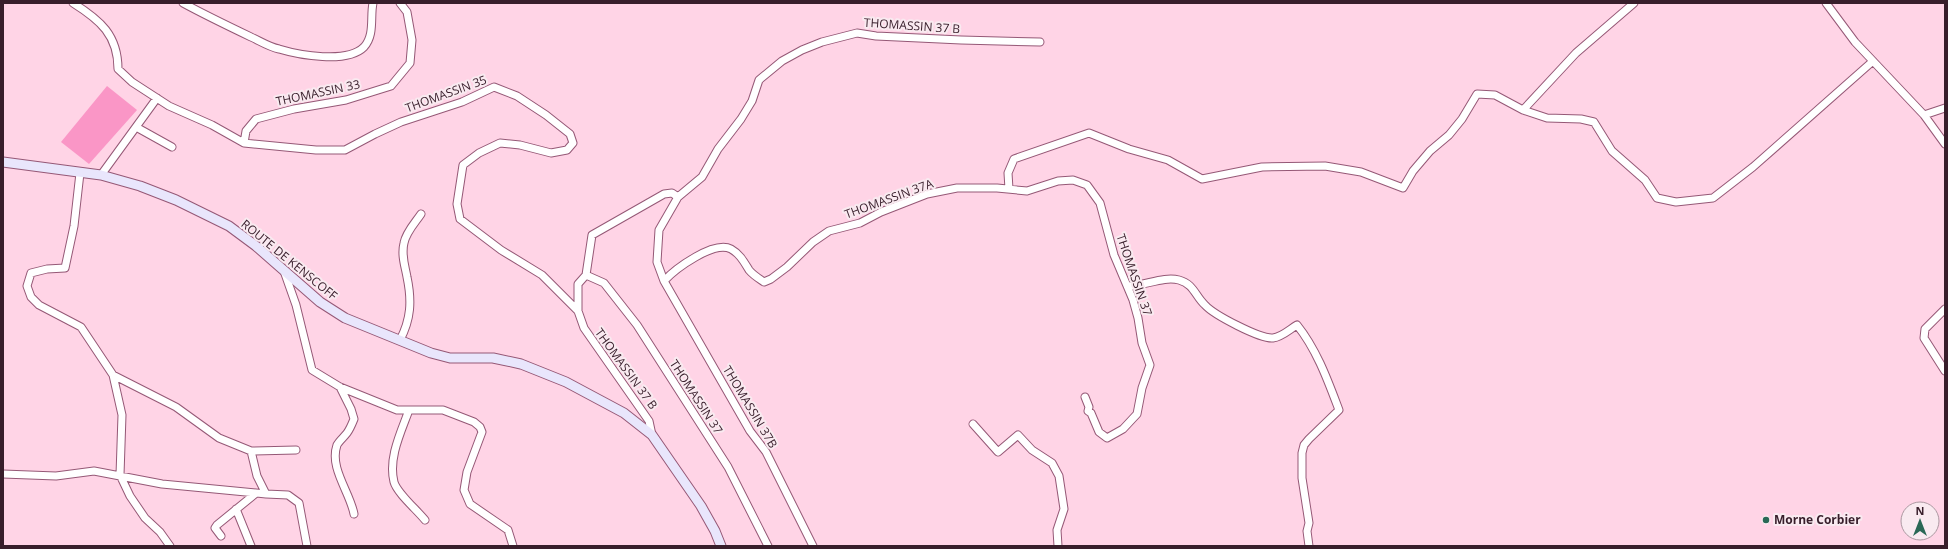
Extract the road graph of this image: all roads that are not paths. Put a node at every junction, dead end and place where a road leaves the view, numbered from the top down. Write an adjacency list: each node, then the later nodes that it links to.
1 (73, 3): 9 (street, THOMASSIN 35)
2 (183, 3): 3 (street)
3 (373, 3)
4 (400, 3): 14 (street, THOMASSIN 33)
5 (1634, 3): 11 (street)
6 (1826, 3): 8 (street)
7 (1040, 42): 21 (street, THOMASSIN 37 B)
8 (1873, 62): 11 (street); 12 (street)
9 (157, 98): 13 (street); 14 (street, THOMASSIN 35)
10 (1945, 108): 12 (street)
11 (1523, 110): 20 (street)
12 (1924, 115): 15 (street)
13 (136, 127): 16 (street); 19 (street)
14 (244, 143): 27 (street, THOMASSIN 35)
15 (1945, 144)
16 (172, 147)
17 (3, 162): 18 (main road, ROUTE DE KENSCOFF)
18 (80, 173): 19 (main road, ROUTE DE KENSCOFF); 31 (street)
19 (101, 175): 23 (main road, ROUTE DE KENSCOFF)
20 (1009, 189): 25 (street, THOMASSIN 37A); 26 (street, THOMASSIN 37)
21 (678, 197): 24 (street, THOMASSIN 37 B); 25 (street)
22 (421, 214): 29 (street)
23 (284, 269): 29 (main road, ROUTE DE KENSCOFF); 32 (street)
24 (586, 275): 27 (street, THOMASSIN 37 B); 52 (street, THOMASSIN 37)
25 (664, 281): 53 (street, THOMASSIN 37B)
26 (1128, 286): 33 (street, THOMASSIN 37); 55 (street)
27 (578, 311): 36 (street, THOMASSIN 37 B)
28 (1944, 312): 30 (street)
29 (400, 340): 36 (main road, ROUTE DE KENSCOFF)
30 (1945, 371)
31 (113, 375): 38 (street); 40 (street)
32 (340, 388): 34 (street); 44 (street)
33 (1085, 397)
34 (409, 410): 45 (street); 50 (street)
35 (973, 424): 54 (street)
36 (652, 435): 51 (main road, ROUTE DE KENSCOFF)
37 (296, 450): 38 (street)
38 (251, 451): 42 (street)
39 (3, 474): 40 (street)
40 (120, 475): 41 (street); 47 (street)
41 (254, 494): 42 (street); 43 (street)
42 (266, 494): 49 (street)
43 (236, 509): 46 (street); 48 (street)
44 (354, 514)
45 (425, 520)
46 (222, 536)
47 (170, 546)
48 (250, 546)
49 (307, 546)
50 (513, 546)
51 (721, 546)
52 (768, 546)
53 (813, 546)
54 (1058, 546)
55 (1309, 546)

